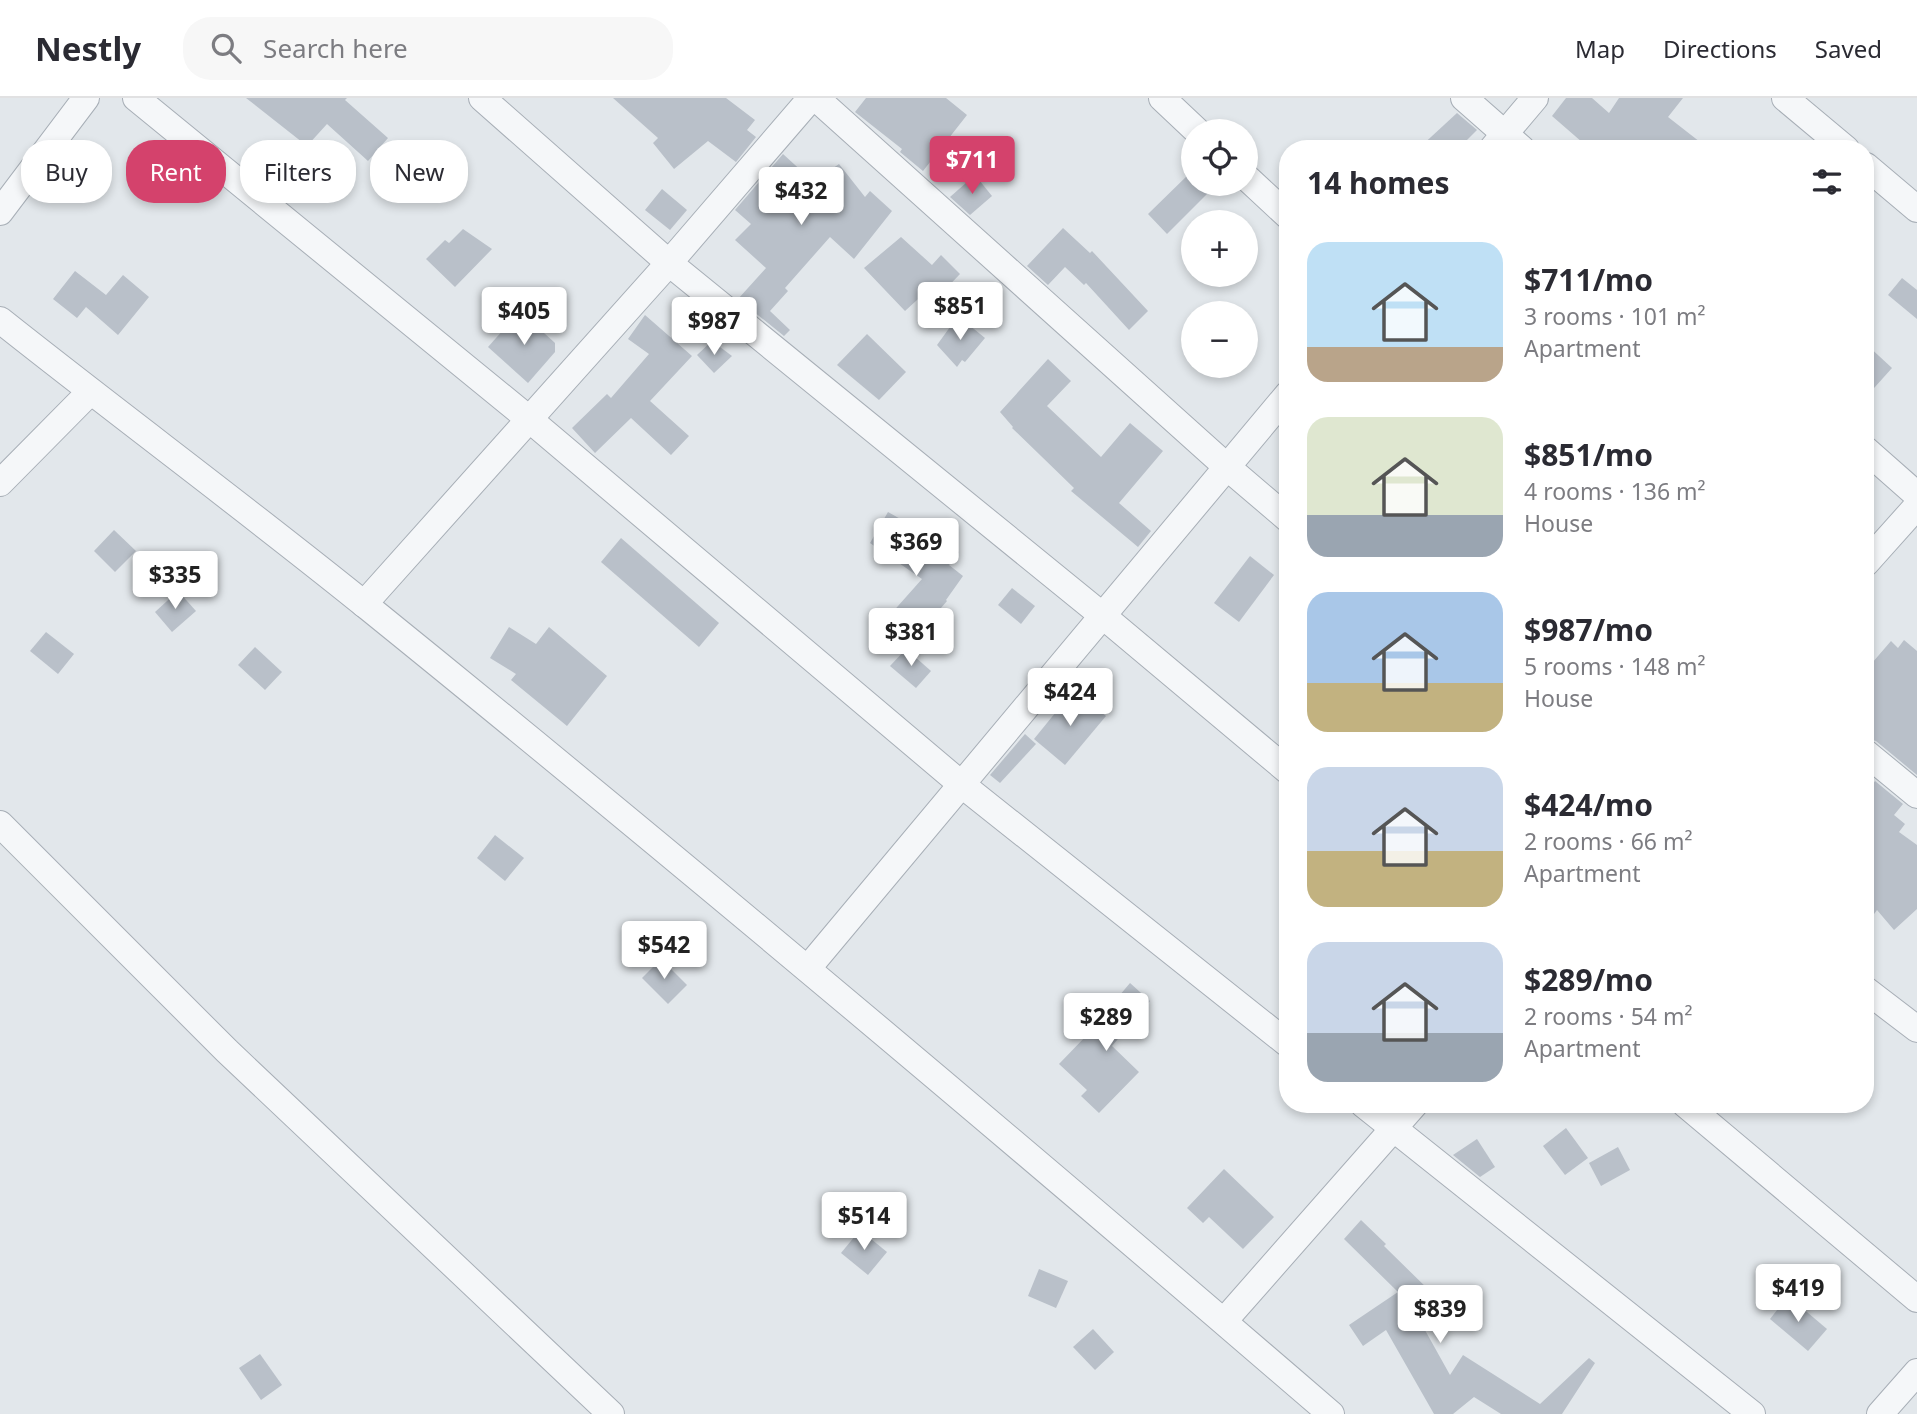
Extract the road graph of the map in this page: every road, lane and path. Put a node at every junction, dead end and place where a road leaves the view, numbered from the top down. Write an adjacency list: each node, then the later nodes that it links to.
1 (86, 98): 17 (street)
2 (136, 98): 22 (street)
3 (482, 98): 18 (street)
4 (813, 98): 18 (street); 24 (street)
5 (1162, 98): 9 (street)
6 (1464, 98): 10 (street)
7 (1535, 98): 11 (street)
8 (1785, 98): 12 (street)
9 (1184, 119)
10 (1503, 140)
11 (1509, 140)
12 (1835, 140)
13 (1874, 173): 16 (street)
14 (1258, 188): 15 (street)
15 (1279, 208)
16 (1917, 209)
17 (0, 212)
18 (670, 263): 22 (street); 31 (street)
19 (0, 320): 20 (street)
20 (90, 392): 25 (street); 30 (street)
21 (1279, 405): 24 (street)
22 (529, 419): 30 (street); 34 (street)
23 (1874, 457): 26 (street)
24 (1227, 467): 28 (street); 31 (street)
25 (0, 483)
26 (1917, 495)
27 (1917, 506): 29 (street)
28 (1279, 511)
29 (1874, 555)
30 (364, 604): 37 (street)
31 (1103, 616): 33 (street); 34 (street)
32 (1874, 760): 35 (street)
33 (1279, 763)
34 (961, 785): 37 (street); 40 (street)
35 (1917, 795)
36 (0, 824): 48 (street)
37 (808, 968): 46 (street)
38 (1874, 996): 39 (street)
39 (1917, 1029)
40 (1279, 1037)
41 (1374, 1113): 44 (street)
42 (1407, 1113): 44 (street)
43 (1696, 1113): 45 (street)
44 (1394, 1129): 46 (street); 50 (street)
45 (1917, 1299)
46 (1224, 1321): 49 (street)
47 (1917, 1372): 51 (street)
48 (611, 1414)
49 (1331, 1414)
50 (1752, 1414)
51 (1880, 1414)

